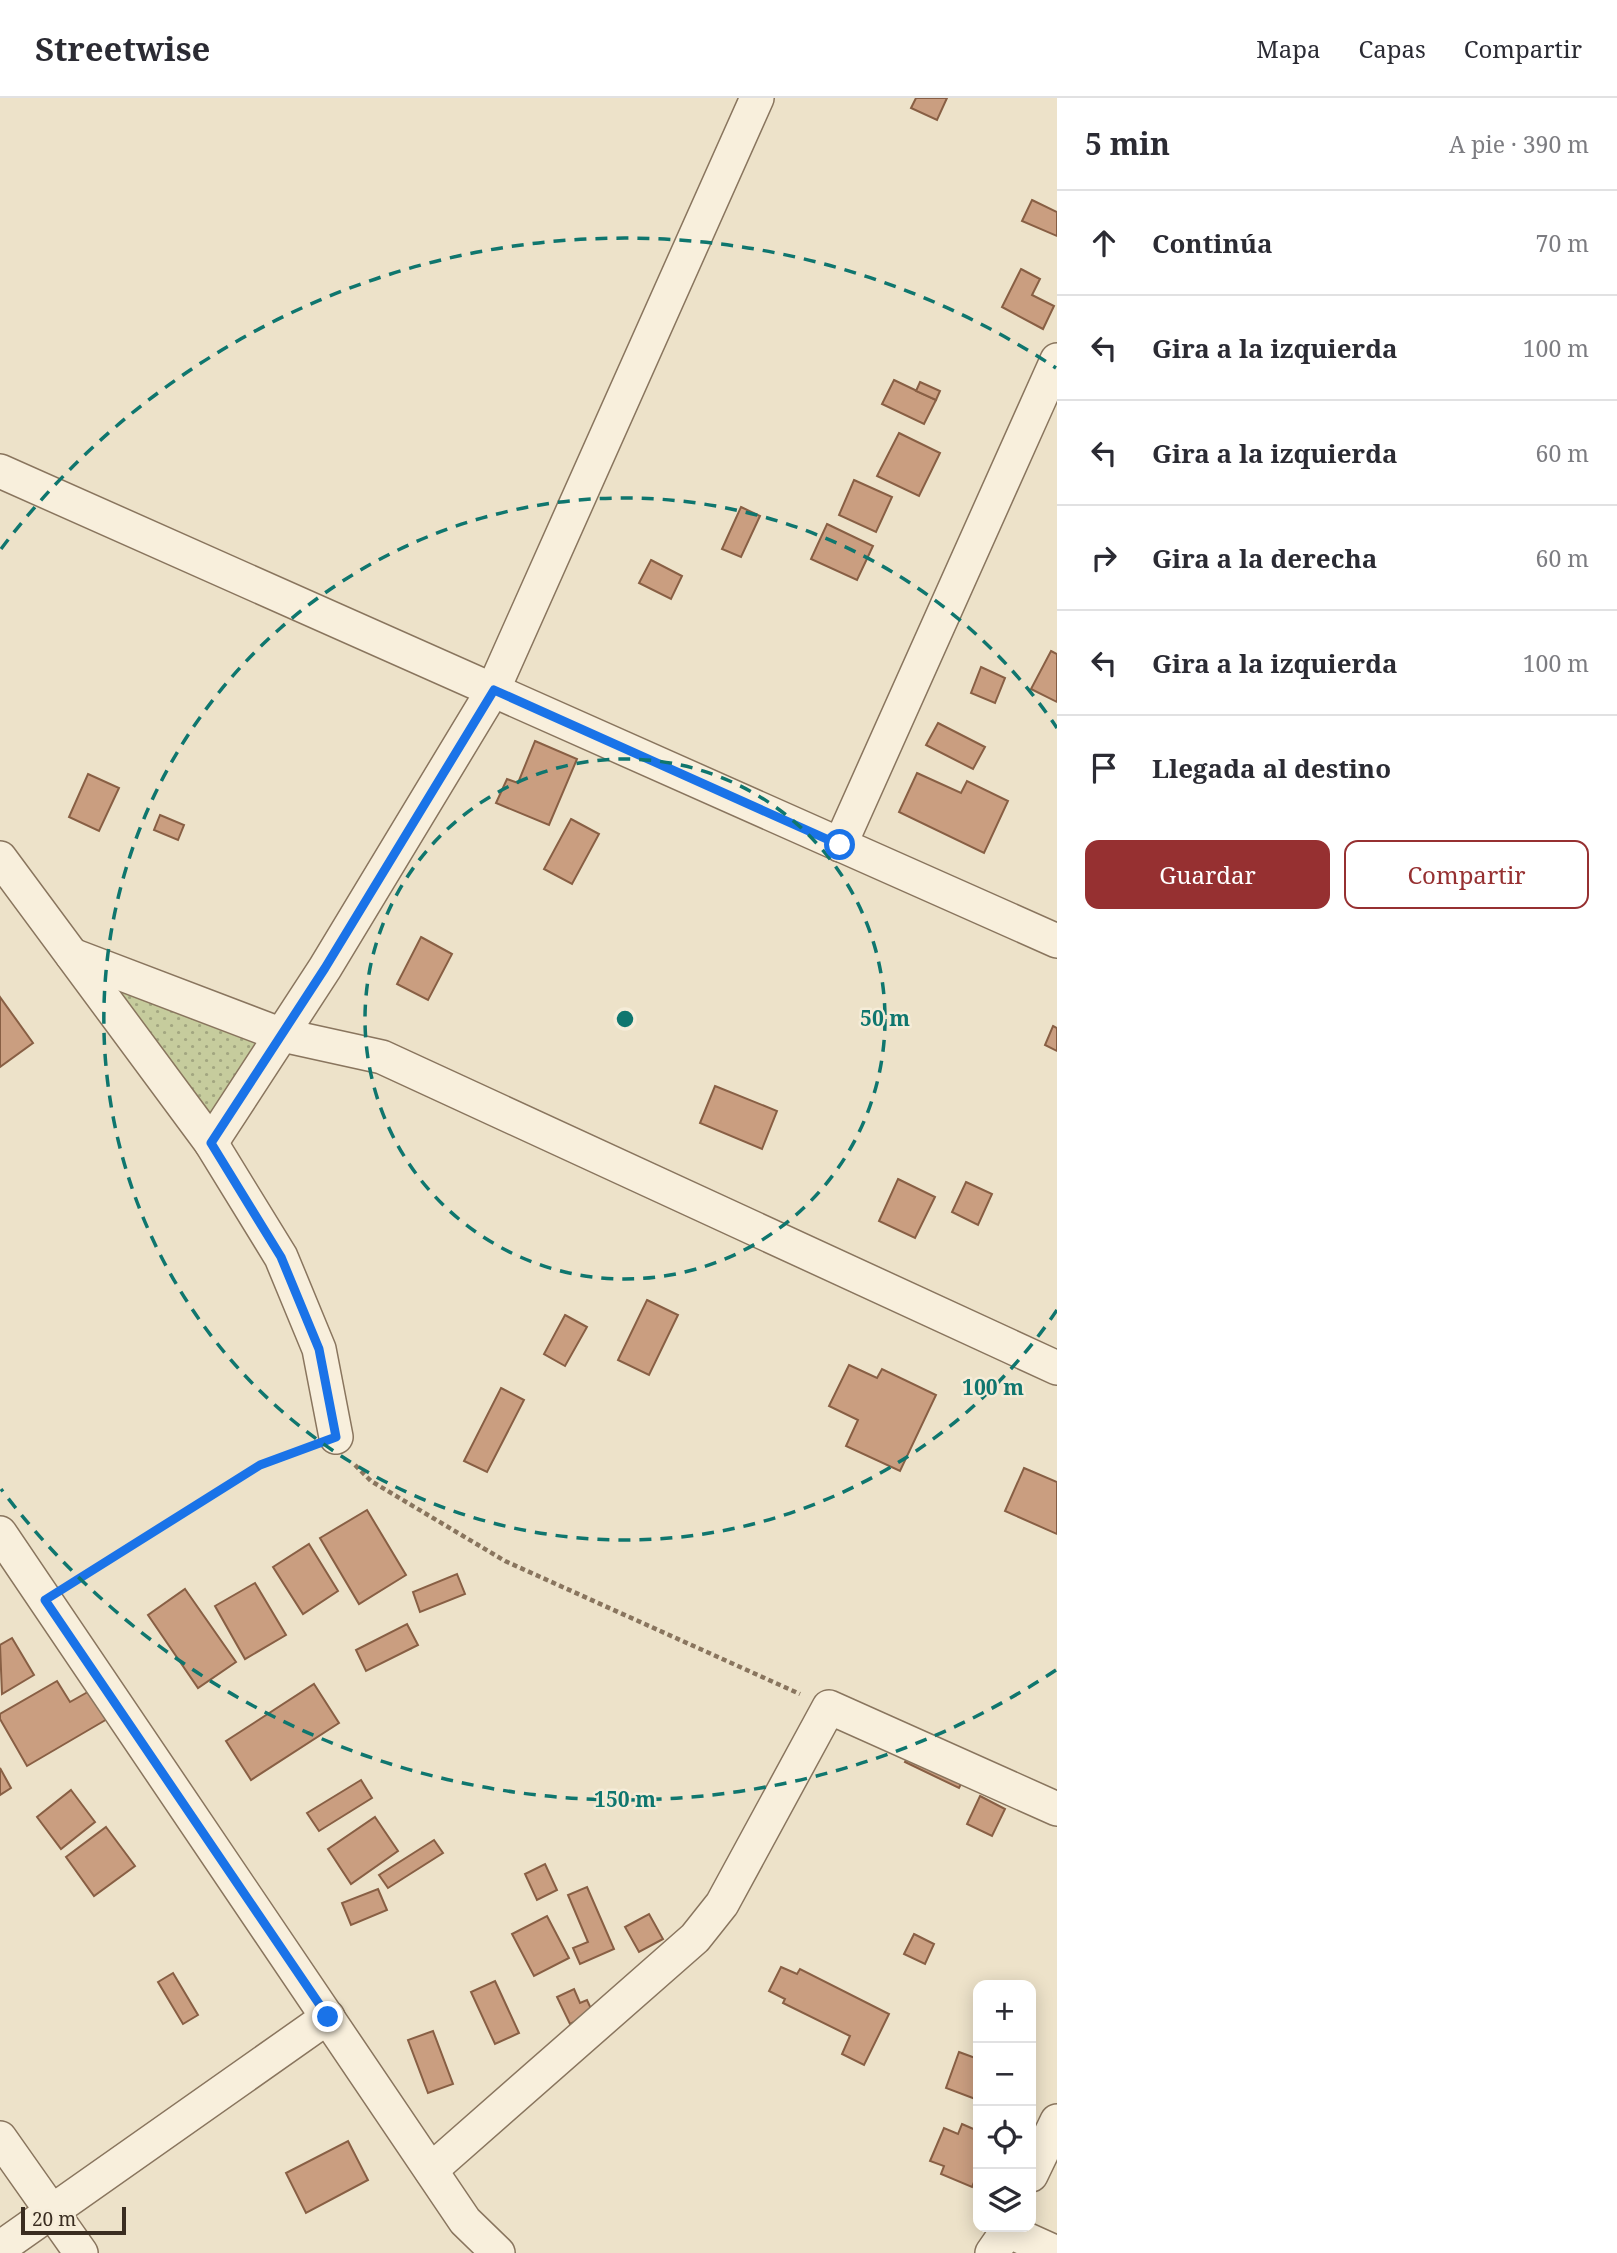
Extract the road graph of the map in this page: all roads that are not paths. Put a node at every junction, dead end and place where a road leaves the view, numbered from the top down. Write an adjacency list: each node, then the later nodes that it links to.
1 (757, 98): 4 (street)
2 (1057, 360): 5 (street)
3 (0, 471): 4 (street)
4 (494, 690): 5 (street); 9 (street)
5 (840, 845): 7 (street)
6 (0, 858): 8 (street)
7 (1057, 941)
8 (72, 955): 9 (street); 10 (street)
9 (282, 1035): 10 (street); 11 (street)
10 (211, 1143): 12 (street)
11 (1057, 1368)
12 (336, 1437)
13 (0, 1533): 15 (street)
14 (1057, 1809): 19 (street)
15 (328, 2017): 19 (street); 20 (street)
16 (1057, 2121): 18 (street)
17 (0, 2138): 20 (street)
18 (1034, 2169)
19 (431, 2171): 24 (street)
20 (52, 2212): 22 (street); 23 (street)
21 (1003, 2237): 25 (street)
22 (0, 2248)
23 (81, 2253)
24 (498, 2253)
25 (1057, 2253)

